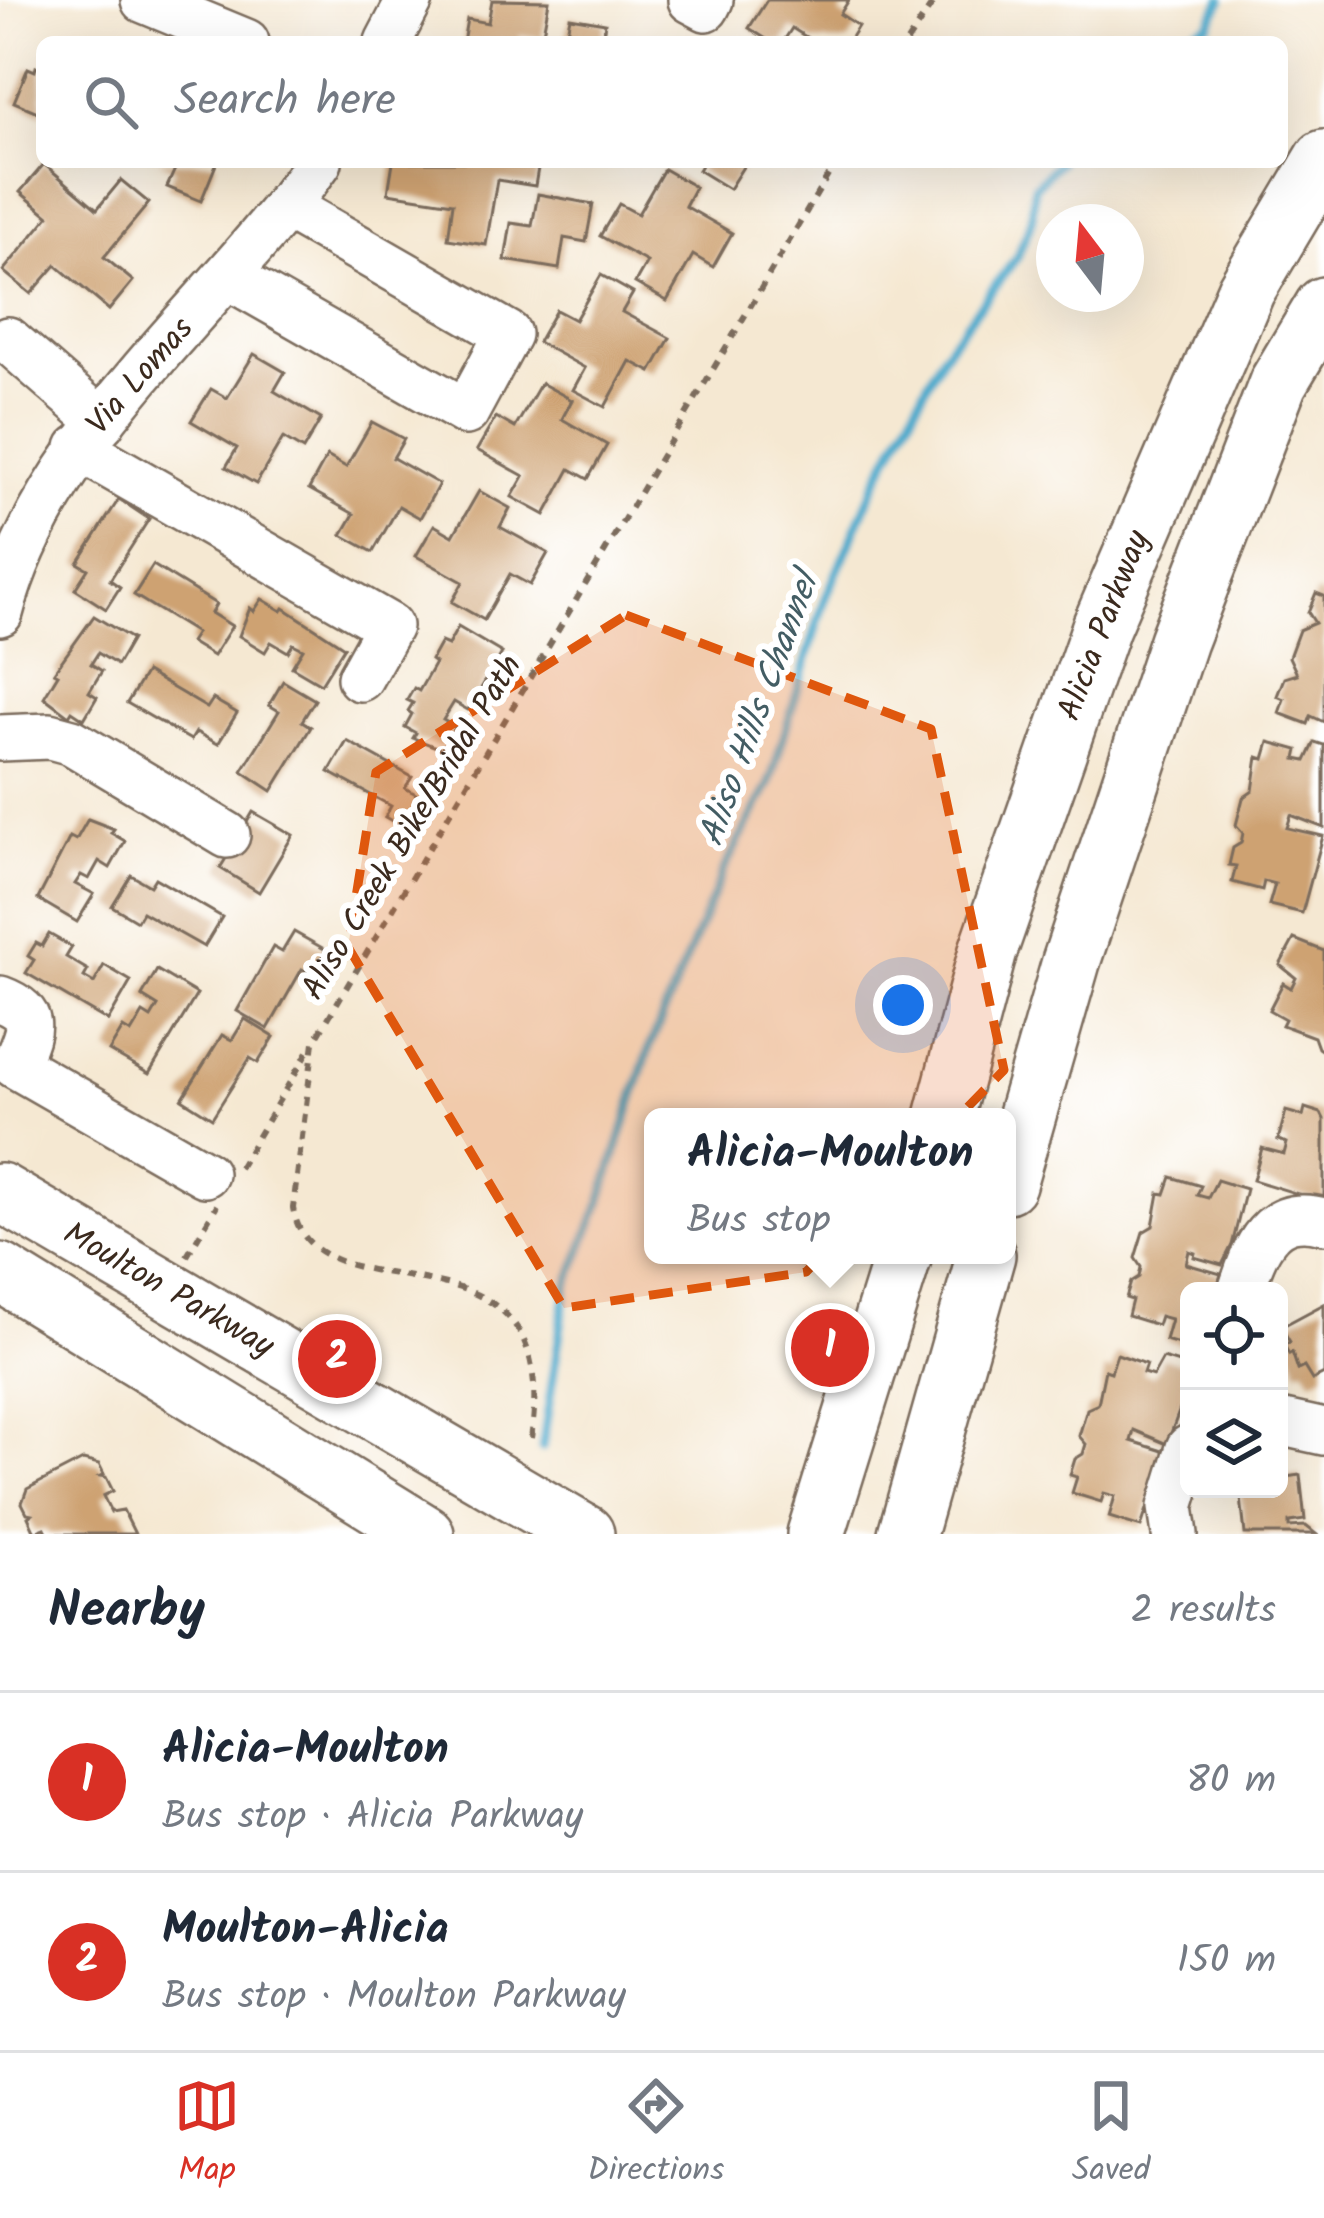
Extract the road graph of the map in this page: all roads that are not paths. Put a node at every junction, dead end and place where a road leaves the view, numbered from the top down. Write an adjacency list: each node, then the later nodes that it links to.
1 (143, 0): 4 (street)
2 (691, 0): 3 (street)
3 (710, 0)
4 (231, 36)
5 (1324, 159): 17 (main road, Alicia Parkway)
6 (315, 168): 7 (street, Via Lomas)
7 (287, 207): 8 (street, Via Lomas); 8 (street)
8 (228, 276): 11 (street, Via Lomas)
9 (1324, 305): 18 (main road)
10 (8, 340): 11 (street)
11 (91, 435): 12 (street, Via Lomas); 13 (street)
12 (0, 614)
13 (360, 678)
14 (0, 738): 15 (street)
15 (227, 836)
16 (0, 999): 19 (street)
17 (946, 1108)
18 (1016, 1153)
19 (205, 1174)
20 (0, 1192): 30 (main road, Moulton Parkway)
21 (1324, 1221): 25 (street)
22 (900, 1264): 31 (main road)
23 (983, 1264): 32 (main road)
24 (0, 1272): 29 (main road, Moulton Parkway)
25 (1244, 1282)
26 (1288, 1423): 27 (street)
27 (1324, 1432)
28 (1180, 1478): 33 (street)
29 (425, 1534)
30 (585, 1534)
31 (816, 1534)
32 (907, 1534)
33 (1175, 1534)

